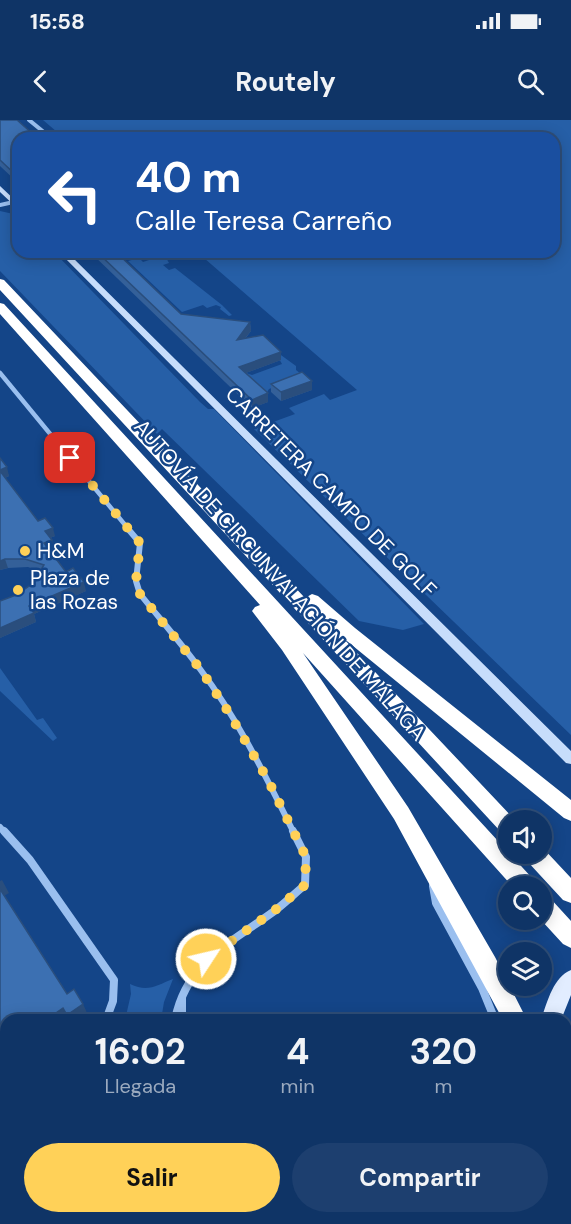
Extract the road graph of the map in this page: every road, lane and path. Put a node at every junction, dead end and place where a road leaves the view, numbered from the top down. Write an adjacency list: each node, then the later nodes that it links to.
1 (29, 120): 2 (street)
2 (44, 132)
3 (0, 188): 4 (street)
4 (12, 199)
5 (69, 258): 11 (street, CARRETERA CAMPO DE GOLF)
6 (0, 283): 10 (highway, AUTOVÍA DE CIRCUNVALACIÓN DE MÁLAGA)
7 (0, 307): 9 (highway, AUTOVÍA DE CIRCUNVALACIÓN DE MÁLAGA)
8 (0, 373): 22 (street)
9 (245, 577): 15 (highway); 17 (highway, AUTOVÍA DE CIRCUNVALACIÓN DE MÁLAGA)
10 (276, 577): 12 (highway); 13 (highway, AUTOVÍA DE CIRCUNVALACIÓN DE MÁLAGA)
11 (571, 759)
12 (571, 812)
13 (498, 815)
14 (0, 827): 23 (street)
15 (428, 859): 26 (street); 27 (highway)
16 (544, 864): 18 (highway)
17 (516, 876)
18 (565, 886)
19 (552, 916): 20 (highway)
20 (571, 937)
21 (571, 979): 28 (main road)
22 (182, 994): 24 (street); 25 (street)
23 (108, 1014)
24 (176, 1014)
25 (182, 1014)
26 (493, 1014)
27 (511, 1014)
28 (553, 1014)

